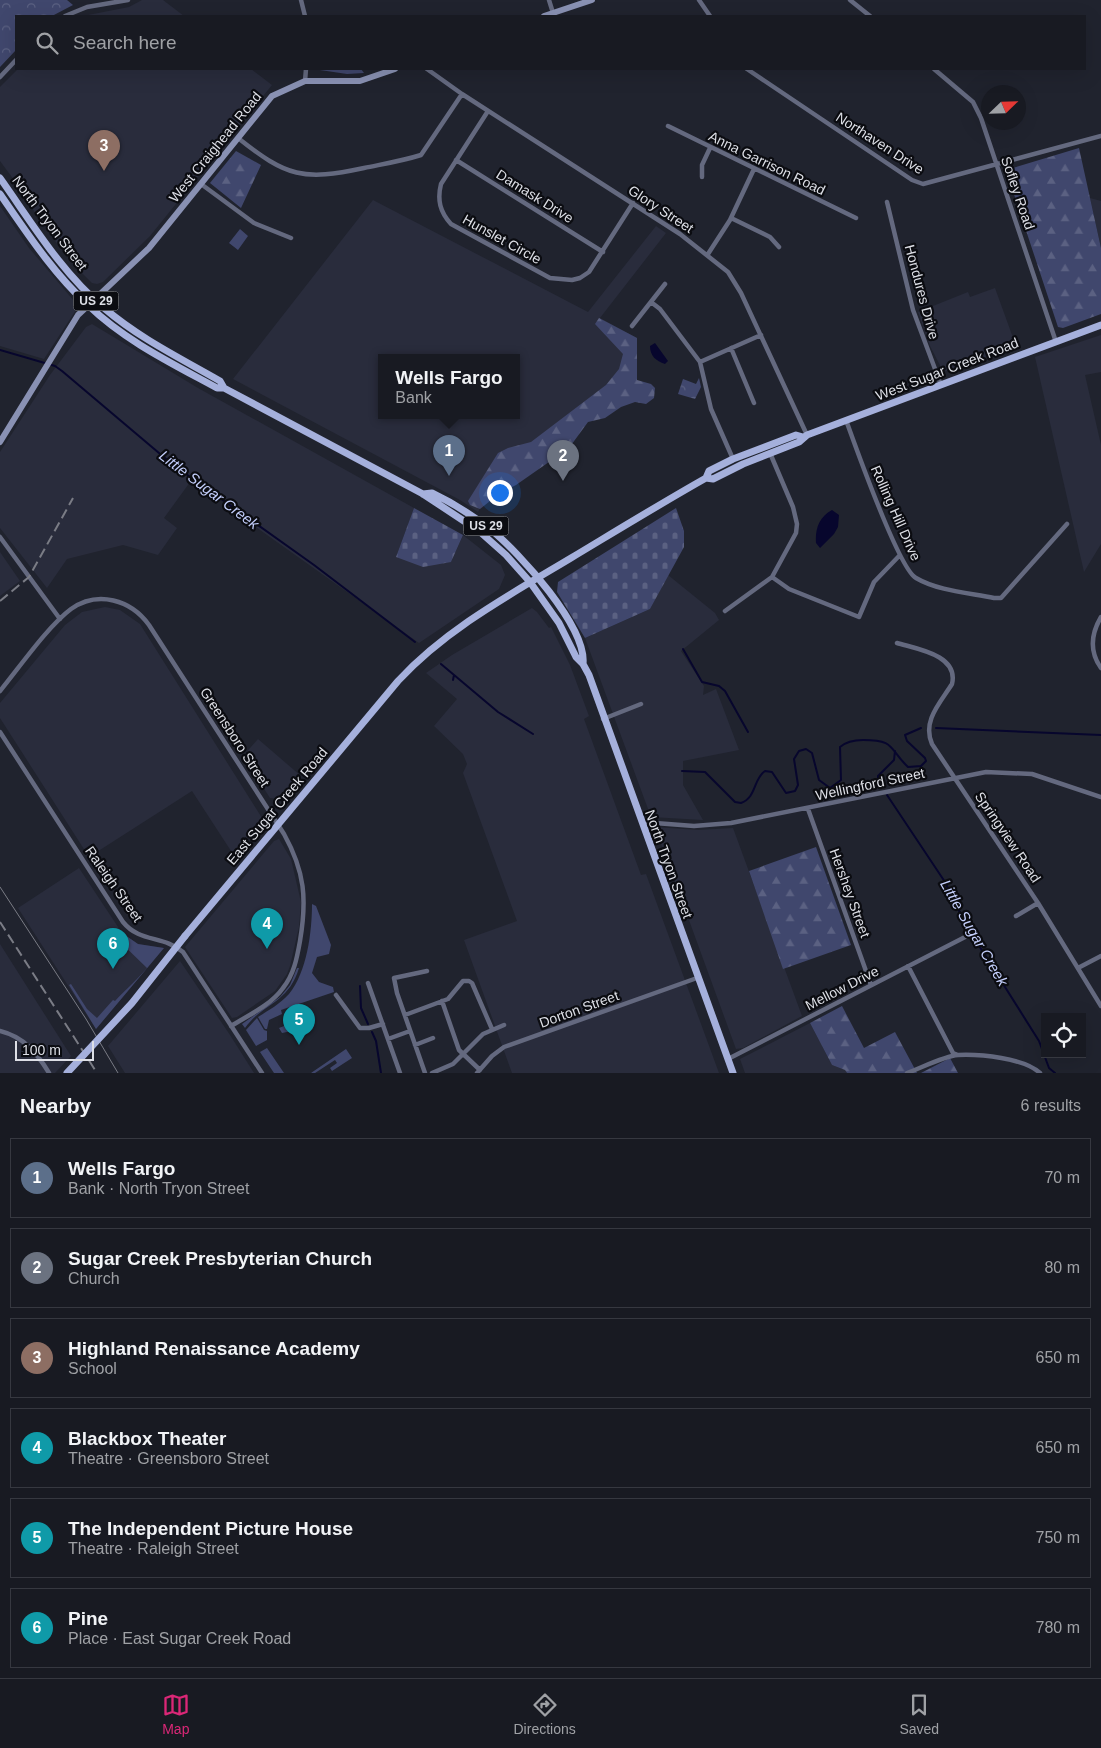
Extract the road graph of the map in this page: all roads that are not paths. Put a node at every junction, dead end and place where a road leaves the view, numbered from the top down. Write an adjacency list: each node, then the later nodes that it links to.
1 (128, 0): 8 (street)
2 (301, 0): 9 (street)
3 (549, 0): 7 (street)
4 (592, 0): 7 (street)
5 (699, 0): 11 (street)
6 (850, 0): 12 (street)
7 (553, 13): 10 (street)
8 (67, 15)
9 (305, 15)
10 (547, 15)
11 (709, 15)
12 (869, 15)
13 (15, 61): 19 (street)
14 (306, 70): 20 (street)
15 (392, 70): 20 (street, West Craighead Road)
16 (428, 70): 21 (street, Glory Street)
17 (749, 70): 28 (street, Northaven Drive)
18 (935, 70): 28 (street, Sofley Road)
19 (0, 77)
20 (305, 81): 25 (street, West Craighead Road)
21 (462, 94): 22 (street, Glory Street); 25 (street)
22 (488, 111): 27 (street, Hunslet Circle); 35 (street, Glory Street)
23 (668, 126): 26 (street, Anna Garrison Road)
24 (1101, 136): 28 (street, Northaven Drive)
25 (238, 138): 32 (street, West Craighead Road)
26 (710, 148): 29 (street, Anna Garrison Road); 30 (street)
27 (456, 160): 40 (street, Damask Drive); 40 (street, Hunslet Circle)
28 (997, 164): 49 (street, Sofley Road)
29 (754, 169): 36 (street); 37 (street, Anna Garrison Road)
30 (702, 177)
31 (0, 178): 43 (main road, North Tryon Street / US 29)
32 (201, 184): 38 (street); 43 (street, West Craighead Road)
33 (0, 194): 45 (main road, North Tryon Street / US 29)
34 (886, 202): 52 (street, Hondures Drive)
35 (633, 203): 40 (street, Hunslet Circle); 41 (street, Glory Street)
36 (731, 218): 39 (street); 41 (street)
37 (856, 218)
38 (291, 238)
39 (779, 247)
40 (603, 252)
41 (708, 254): 48 (street, Glory Street)
42 (665, 284): 44 (street)
43 (95, 300): 45 (street, West Craighead Road); 53 (main road, North Tryon Street / US 29)
44 (651, 302): 47 (street); 51 (street)
45 (88, 306): 53 (main road, North Tryon Street / US 29); 57 (street, West Craighead Road)
46 (1101, 325): 49 (main road, West Sugar Creek Road)
47 (632, 326)
48 (761, 335): 50 (street); 56 (street, Glory Street)
49 (1056, 342): 52 (main road, West Sugar Creek Road)
50 (731, 348): 51 (street); 54 (street)
51 (700, 362): 59 (street)
52 (941, 385): 55 (main road, West Sugar Creek Road)
53 (224, 388): 61 (main road, North Tryon Street / US 29)
54 (754, 402)
55 (846, 420): 56 (main road, West Sugar Creek Road); 64 (street, Rolling Hill Drive)
56 (805, 436): 58 (main road, West Sugar Creek Road); 59 (main road, West Sugar Creek Road)
57 (0, 442)
58 (770, 453): 60 (main road, West Sugar Creek Road); 65 (street)
59 (733, 459): 60 (main road, West Sugar Creek Road)
60 (706, 478): 66 (main road, West Sugar Creek Road)
61 (423, 494): 66 (main road, North Tryon Street / US 29); 67 (main road, North Tryon Street / US 29)
62 (1067, 524): 64 (street, Rolling Hill Drive)
63 (0, 537): 70 (street)
64 (900, 556): 65 (street)
65 (772, 577): 68 (street)
66 (538, 578): 67 (main road, West Sugar Creek Road); 72 (main road, North Tryon Street / US 29)
67 (530, 582): 72 (main road, North Tryon Street / US 29); 82 (main road, East Sugar Creek Road)
68 (725, 611)
69 (1101, 618): 73 (street)
70 (60, 619): 74 (street); 82 (street, Greensboro Street)
71 (897, 643): 78 (street, Springview Road)
72 (583, 664): 76 (main road, North Tryon Street / US 29)
73 (1101, 668)
74 (0, 691)
75 (642, 704): 76 (street)
76 (604, 719): 81 (main road, North Tryon Street / US 29)
77 (0, 732): 99 (street, Raleigh Street)
78 (955, 777): 79 (street, Wellingford Street); 80 (street, Wellingford Street); 83 (street, Springview Road)
79 (1101, 797)
80 (808, 808): 81 (street, Wellingford Street); 92 (street, Hershey Street)
81 (640, 822): 90 (main road, North Tryon Street / US 29)
82 (277, 824): 99 (street, Greensboro Street); 111 (main road, East Sugar Creek Road, bridge)
83 (1038, 903): 84 (street); 88 (street, Springview Road)
84 (1016, 916)
85 (967, 936): 87 (street, Mellow Drive)
86 (1101, 956): 88 (street)
87 (908, 966): 92 (street, Mellow Drive); 107 (street)
88 (1078, 968): 95 (street, Springview Road)
89 (428, 971): 96 (street)
90 (697, 978): 108 (main road, North Tryon Street / US 29); 109 (street, Dorton Street)
91 (368, 983): 97 (street)
92 (871, 985): 108 (street, Mellow Drive)
93 (336, 995): 97 (street)
94 (442, 1001): 96 (street); 100 (street); 106 (street)
95 (1101, 1006)
96 (404, 1015): 102 (street)
97 (383, 1024): 104 (street)
98 (504, 1024): 100 (street)
99 (231, 1026): 112 (street, Raleigh Street)
100 (492, 1029): 106 (street)
101 (0, 1031): 110 (street)
102 (410, 1031): 104 (street); 105 (street)
103 (433, 1038): 105 (street)
104 (388, 1039): 113 (street)
105 (415, 1045): 114 (street)
106 (463, 1055): 109 (street); 115 (street)
107 (956, 1055): 117 (street); 118 (street)
108 (728, 1059): 116 (main road, North Tryon Street / US 29)
109 (478, 1071)
110 (49, 1073)
111 (67, 1073)
112 (262, 1073)
113 (400, 1073)
114 (425, 1073)
115 (432, 1073)
116 (733, 1073)
117 (906, 1073)
118 (1040, 1073)

